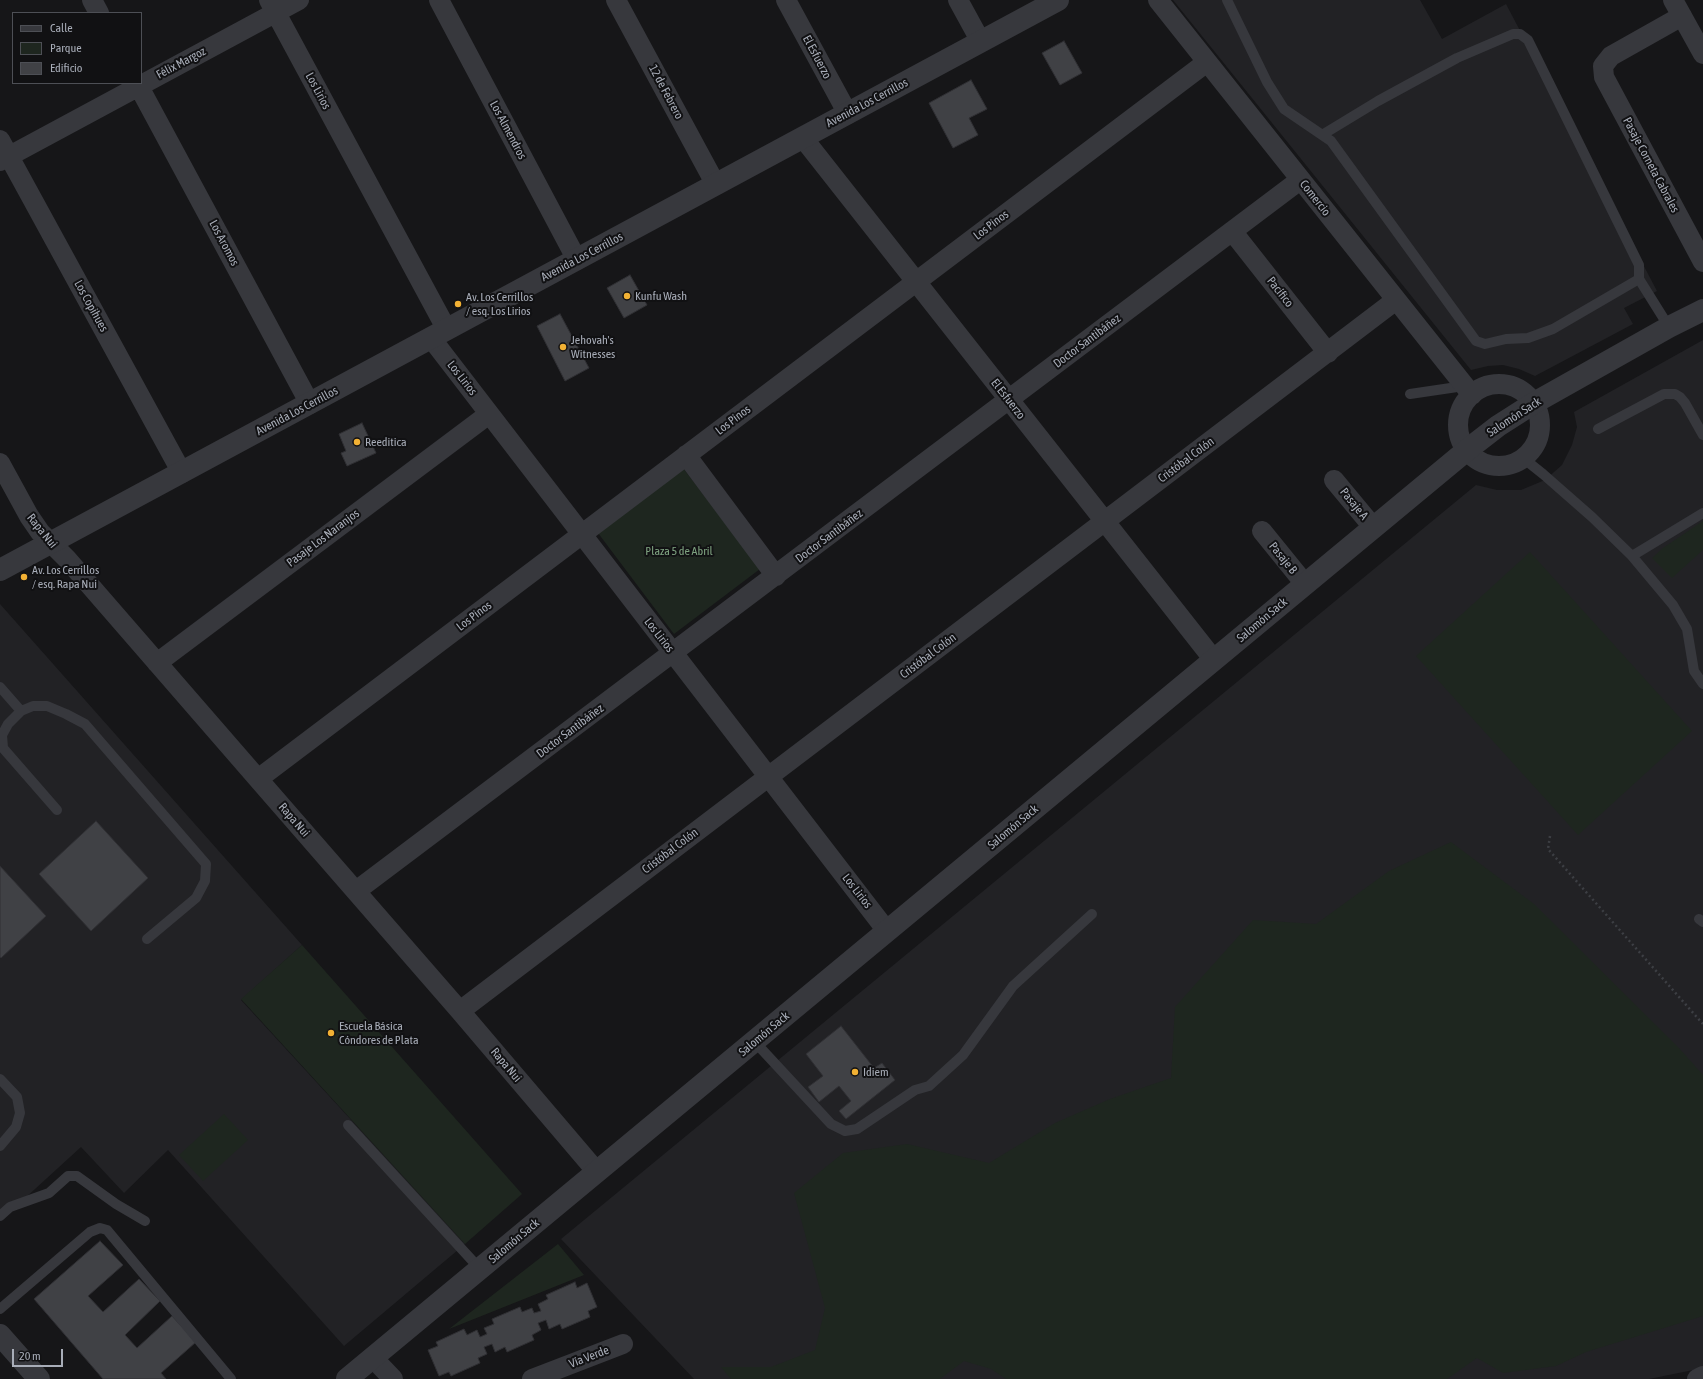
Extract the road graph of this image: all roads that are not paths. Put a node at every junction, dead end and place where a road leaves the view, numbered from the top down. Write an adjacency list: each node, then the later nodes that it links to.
1 (92, 0): 12 (street)
2 (299, 0): 10 (street, Félix Margoz)
3 (439, 0): 25 (street, Los Almendros)
4 (616, 0): 23 (street, 12 de Febrero)
5 (786, 0): 18 (street, El Esfuerzo)
6 (958, 0): 13 (street)
7 (1058, 0): 13 (street, Avenida Los Cerrillos)
8 (1158, 0): 15 (street, Comercio)
9 (1227, 0): 19 (lane)
10 (272, 6): 16 (street, Félix Margoz); 32 (street, Los Lirios)
11 (1677, 8): 14 (street); 26 (street, Pasaje Corneta Cabrales)
12 (98, 12)
13 (981, 42): 18 (street, Avenida Los Cerrillos)
14 (1703, 54)
15 (1207, 62): 22 (street, Comercio); 28 (street, Los Pinos)
16 (142, 83)
17 (138, 85): 21 (street, Félix Margoz); 38 (street, Los Aromos)
18 (848, 114): 20 (street, Avenida Los Cerrillos)
19 (1322, 135): 27 (lane); 27 (lane)
20 (803, 138): 23 (street, Avenida Los Cerrillos); 28 (street, El Esfuerzo)
21 (3, 152): 46 (street, Los Copihues)
22 (1300, 180): 24 (street, Doctor Santibáñez); 29 (street, Comercio)
23 (716, 185): 25 (street, Avenida Los Cerrillos)
24 (1232, 231): 33 (street, Pacífico); 36 (street, Doctor Santibáñez)
25 (577, 260): 32 (street, Avenida Los Cerrillos)
26 (1703, 262)
27 (1639, 279): 31 (lane)
28 (916, 282): 36 (street, El Esfuerzo); 43 (street, Los Pinos)
29 (1396, 300): 33 (street, Cristóbal Colón); 34 (street, Comercio)
30 (1703, 310): 31 (street, Salomón Sack)
31 (1669, 327): 37 (street, Salomón Sack)
32 (439, 334): 38 (street, Avenida Los Cerrillos); 39 (street, Los Lirios)
33 (1328, 353): 49 (street, Cristóbal Colón)
34 (1468, 391): 35 (lane); 37 (street); 42 (street)
35 (1410, 394)
36 (1009, 400): 49 (street, El Esfuerzo); 56 (street, Doctor Santibáñez)
37 (1534, 403): 42 (street, Salomón Sack); 44 (street)
38 (310, 404): 46 (street, Avenida Los Cerrillos)
39 (489, 414): 52 (street, Los Lirios); 60 (street, Pasaje Los Naranjos)
40 (1598, 429): 41 (lane)
41 (1703, 435)
42 (1467, 450): 44 (street); 50 (street, Salomón Sack)
43 (686, 455): 52 (street, Los Pinos); 56 (street)
44 (1523, 458): 54 (lane)
45 (0, 463): 53 (street, Rapa Nui)
46 (182, 473): 53 (street, Avenida Los Cerrillos)
47 (1334, 480): 50 (street, Pasaje A)
48 (1703, 513): 54 (lane)
49 (1105, 522): 59 (street, El Esfuerzo); 64 (street, Cristóbal Colón)
50 (1373, 527): 57 (street, Salomón Sack)
51 (1262, 531): 57 (street, Pasaje B)
52 (582, 534): 58 (street, Los Lirios); 65 (street, Los Pinos)
53 (51, 544): 55 (street, Avenida Los Cerrillos); 60 (street, Rapa Nui)
54 (1632, 556): 61 (lane)
55 (0, 570)
56 (776, 576): 58 (street, Doctor Santibáñez)
57 (1305, 584): 59 (street, Salomón Sack)
58 (674, 653): 64 (street, Los Lirios); 67 (street, Doctor Santibáñez)
59 (1214, 660): 69 (street, Salomón Sack)
60 (157, 663): 65 (street, Rapa Nui)
61 (1703, 684)
62 (0, 687): 63 (lane)
63 (21, 711): 66 (lane); 70 (lane)
64 (768, 777): 69 (street, Los Lirios); 71 (street, Cristóbal Colón)
65 (258, 779): 67 (street, Rapa Nui)
66 (57, 810)
67 (356, 891): 71 (street, Rapa Nui)
68 (1092, 914): 72 (lane)
69 (887, 931): 72 (street, Salomón Sack)
70 (147, 939)
71 (460, 1011): 76 (street, Rapa Nui)
72 (754, 1041): 76 (street, Salomón Sack)
73 (0, 1079): 75 (lane)
74 (348, 1125): 79 (lane)
75 (0, 1146)
76 (597, 1172): 79 (street, Salomón Sack)
77 (0, 1216): 78 (lane)
78 (145, 1221)
79 (480, 1269): 83 (street, Salomón Sack)
80 (0, 1309): 86 (lane)
81 (0, 1335): 85 (street)
82 (623, 1344): 89 (street, Vía Verde)
83 (373, 1358): 87 (street, Salomón Sack); 88 (street)
84 (1703, 1376): 90 (street)
85 (39, 1379)
86 (231, 1379)
87 (347, 1379)
88 (393, 1379)
89 (532, 1379)
90 (1697, 1379)

